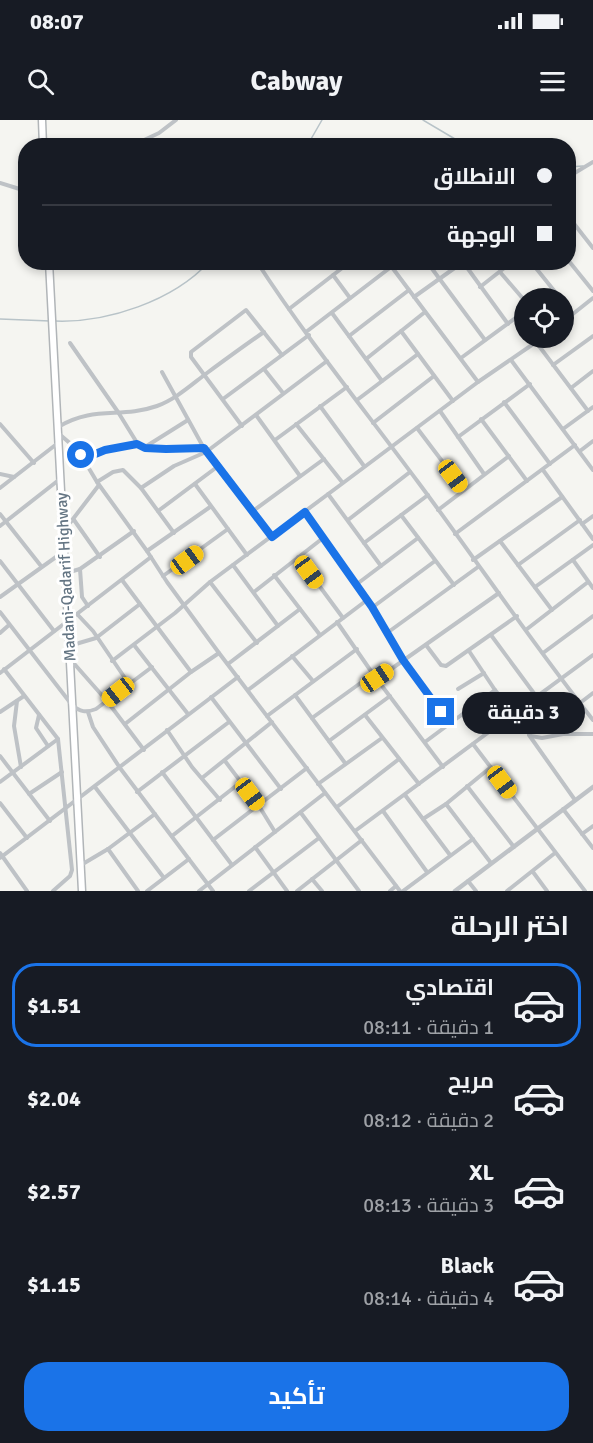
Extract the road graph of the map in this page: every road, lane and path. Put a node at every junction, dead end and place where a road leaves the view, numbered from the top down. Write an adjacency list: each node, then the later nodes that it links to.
1 (42, 120): 3 (highway)
2 (176, 120): 4 (street)
3 (43, 138)
4 (148, 138)
5 (593, 162): 6 (street)
6 (576, 172)
7 (0, 183): 8 (street)
8 (18, 189)
9 (576, 227): 10 (street)
10 (593, 248)
11 (50, 270): 85 (highway, Madani-Qadarif Highway)
12 (263, 270): 33 (street)
13 (340, 270): 23 (street)
14 (383, 270): 31 (street)
15 (394, 270): 28 (street)
16 (433, 270): 24 (street)
17 (452, 270): 24 (street)
18 (469, 270): 25 (street)
19 (502, 270): 22 (street)
20 (537, 270): 27 (street)
21 (576, 270): 29 (street)
22 (500, 272): 25 (street); 26 (street)
23 (333, 275): 31 (street); 33 (street)
24 (439, 279): 30 (street); 44 (street)
25 (480, 286): 38 (street)
26 (514, 288)
27 (552, 288)
28 (409, 290): 30 (street); 42 (street)
29 (593, 291)
30 (414, 297): 34 (street)
31 (350, 298): 36 (street)
32 (593, 298): 35 (street)
33 (290, 309): 41 (street)
34 (425, 312): 39 (street); 50 (street)
35 (574, 312)
36 (332, 313): 41 (street); 42 (street)
37 (514, 319): 38 (street)
38 (508, 324): 44 (street)
39 (401, 331): 48 (street); 51 (street)
40 (264, 332): 49 (street); 58 (street); 58 (street)
41 (307, 334): 49 (street); 53 (street)
42 (349, 336): 51 (street)
43 (593, 336): 54 (street)
44 (485, 340): 50 (street)
45 (70, 344): 75 (street)
46 (528, 348): 52 (street)
47 (540, 348): 54 (street)
48 (418, 354): 59 (street); 60 (street)
49 (282, 355): 55 (street)
50 (461, 358): 61 (street)
51 (366, 359): 60 (street)
52 (511, 360): 61 (street); 62 (street)
53 (327, 361): 63 (street); 65 (street)
54 (553, 365): 64 (street)
55 (264, 369): 65 (street); 67 (street)
56 (593, 371): 64 (street)
57 (162, 372): 66 (street)
58 (205, 374): 66 (street); 67 (street)
59 (434, 376): 69 (street); 79 (street)
60 (382, 381): 68 (street)
61 (478, 382): 69 (street)
62 (530, 384): 70 (street); 84 (street)
63 (347, 387): 68 (street); 71 (street)
64 (571, 388): 74 (street)
65 (283, 393): 76 (street)
66 (175, 397): 75 (street); 78 (street)
67 (224, 399): 82 (street)
68 (357, 400): 79 (street)
69 (453, 401): 73 (street)
70 (504, 402): 77 (street); 100 (street)
71 (320, 406): 81 (street); 101 (street)
72 (593, 408): 74 (street)
73 (440, 411): 83 (street); 86 (street)
74 (588, 411): 84 (street)
75 (118, 412): 85 (street); 90 (street)
76 (256, 415): 82 (street); 87 (street)
77 (482, 419): 86 (street); 96 (street)
78 (188, 420): 93 (street); 94 (street)
79 (373, 423): 92 (street)
80 (0, 424): 99 (street)
81 (296, 424): 87 (street); 98 (street)
82 (242, 426): 94 (street)
83 (417, 428): 92 (street); 117 (street)
84 (563, 429): 91 (street)
85 (57, 430): 89 (highway, Madani-Qadarif Highway); 97 (street)
86 (458, 437): 107 (street)
87 (275, 440): 108 (street)
88 (593, 441): 95 (street)
89 (58, 443): 99 (street); 110 (highway, Madani-Qadarif Highway)
90 (137, 444): 93 (street); 97 (street)
91 (575, 445): 95 (street); 100 (street)
92 (391, 447): 101 (street); 105 (street)
93 (145, 448): 94 (street)
94 (205, 450): 102 (street); 116 (street)
95 (580, 451): 104 (street)
96 (509, 456): 107 (street); 111 (street)
97 (83, 459): 113 (street)
98 (324, 459): 108 (street); 112 (street)
99 (34, 463): 109 (street)
100 (550, 464): 103 (street)
101 (364, 466): 112 (street)
102 (217, 467): 114 (street); 124 (street)
103 (543, 470): 111 (street); 120 (street)
104 (593, 470)
105 (410, 472): 119 (street); 130 (street)
106 (0, 474): 109 (street)
107 (484, 474): 117 (street)
108 (300, 476): 124 (street)
109 (15, 477): 115 (street)
110 (60, 479): 131 (street); 136 (highway, Madani-Qadarif Highway)
111 (527, 481): 138 (street)
112 (343, 483): 118 (street)
113 (98, 484): 116 (street); 129 (street); 135 (street)
114 (195, 484): 121 (street); 123 (street)
115 (0, 488)
116 (141, 488): 123 (street)
117 (464, 490): 122 (street)
118 (328, 494): 125 (street); 130 (street)
119 (428, 495): 122 (street); 127 (street)
120 (562, 497): 132 (street); 143 (street)
121 (210, 507): 134 (street); 137 (street)
122 (438, 510): 138 (street)
123 (158, 511): 137 (street)
124 (252, 511): 139 (street)
125 (305, 512): 139 (street); 140 (street)
126 (0, 514): 131 (street)
127 (401, 515): 141 (street); 144 (street)
128 (593, 516): 132 (street)
129 (74, 520): 136 (street); 149 (street)
130 (348, 520): 144 (street)
131 (6, 522): 133 (street); 158 (street)
132 (581, 522): 142 (street); 157 (street)
133 (0, 526)
134 (228, 530): 148 (street); 164 (street)
135 (134, 531): 146 (street); 149 (street)
136 (63, 532): 147 (highway, Madani-Qadarif Highway)
137 (174, 533): 146 (street)
138 (455, 534): 152 (street)
139 (272, 537): 148 (street)
140 (323, 538): 151 (street); 168 (street)
141 (418, 538): 155 (street); 159 (street)
142 (593, 539)
143 (500, 541): 152 (street); 157 (street)
144 (364, 543): 159 (street)
145 (593, 545): 153 (street)
146 (147, 550): 150 (street)
147 (64, 552): 158 (street); 162 (highway, Madani-Qadarif Highway)
148 (247, 555): 156 (street)
149 (100, 556): 161 (street)
150 (151, 557): 164 (street); 165 (street)
151 (298, 557): 163 (street); 187 (street)
152 (473, 560): 160 (street)
153 (573, 560): 167 (street); 171 (street)
154 (0, 561): 169 (street)
155 (435, 561): 170 (street); 180 (street)
156 (233, 565): 166 (street); 173 (street)
157 (518, 565): 171 (street)
158 (41, 566): 169 (street)
159 (381, 566): 168 (street)
160 (478, 567): 170 (street); 174 (street)
161 (80, 569): 162 (street); 179 (street)
162 (65, 573): 188 (highway, Madani-Qadarif Highway)
163 (274, 575): 173 (street); 181 (street)
164 (163, 576): 178 (street)
165 (122, 580): 177 (street); 179 (street)
166 (210, 582): 178 (street); 200 (street)
167 (588, 582): 172 (street); 182 (street)
168 (357, 584): 176 (street)
169 (18, 585): 175 (street); 194 (street)
170 (454, 585): 196 (street)
171 (535, 587): 182 (street)
172 (593, 588)
173 (254, 592): 192 (street)
174 (499, 592): 185 (street); 202 (street)
175 (0, 597)
176 (367, 600): 180 (street); 187 (street)
177 (140, 604): 191 (street); 199 (street)
178 (185, 605): 191 (street); 207 (street)
179 (88, 606): 184 (street)
180 (372, 607): 196 (street)
181 (300, 609): 192 (street); 197 (street)
182 (552, 610): 193 (street)
183 (0, 612): 190 (street)
184 (77, 614): 188 (street); 199 (street)
185 (517, 616): 193 (street); 198 (street)
186 (593, 616): 208 (street)
187 (343, 618): 189 (street)
188 (68, 620): 194 (street); 203 (highway, Madani-Qadarif Highway)
189 (337, 622): 197 (street); 204 (street)
190 (9, 625): 195 (street); 205 (street)
191 (157, 626): 201 (street); 217 (street)
192 (278, 626): 200 (street)
193 (526, 629): 208 (street)
194 (54, 631): 205 (street)
195 (0, 633)
196 (387, 633): 212 (street)
197 (320, 635): 210 (street)
198 (491, 635): 206 (street); 234 (street)
199 (96, 638): 203 (street); 213 (street)
200 (257, 643): 214 (street)
201 (134, 645): 213 (street); 215 (street)
202 (426, 645): 206 (street); 212 (street)
203 (69, 646): 211 (highway, Madani-Qadarif Highway)
204 (357, 649): 220 (street); 224 (street)
205 (30, 650): 216 (street); 239 (street)
206 (469, 651): 219 (street)
207 (219, 653): 214 (street); 217 (street)
208 (543, 653): 223 (street)
209 (593, 655): 223 (street)
210 (292, 656): 224 (street); 228 (street)
211 (70, 658): 237 (street); 239 (highway, Madani-Qadarif Highway)
212 (403, 660): 222 (street); 251 (street)
213 (112, 662): 225 (street)
214 (228, 664): 221 (street)
215 (152, 667): 225 (street); 226 (street)
216 (4, 669): 218 (street); 232 (street)
217 (191, 672): 226 (street)
218 (0, 673)
219 (484, 673): 227 (street); 229 (street)
220 (373, 674): 222 (street); 247 (street)
221 (238, 676): 228 (street); 235 (street)
222 (377, 678): 233 (street)
223 (561, 678): 234 (street); 238 (street)
224 (313, 681): 231 (street)
225 (129, 684): 237 (street)
226 (170, 689): 243 (street); 252 (street)
227 (458, 689)
228 (248, 690): 246 (street)
229 (495, 690): 242 (street); 251 (street)
230 (593, 693): 238 (street)
231 (295, 695): 246 (street); 247 (street)
232 (25, 696): 236 (street); 244 (street)
233 (390, 696): 245 (street); 259 (street)
234 (536, 696): 242 (street)
235 (211, 697): 243 (street); 249 (street)
236 (18, 701): 240 (street); 269 (street)
237 (107, 701): 241 (street); 252 (street)
238 (580, 703): 248 (street)
239 (72, 705): 241 (street); 292 (highway, Madani-Qadarif Highway)
240 (0, 712)
241 (88, 712): 272 (street)
242 (513, 713): 255 (street); 261 (street)
243 (188, 714): 253 (street)
244 (39, 715): 257 (street); 262 (street)
245 (365, 715): 256 (street); 258 (street)
246 (267, 716): 250 (street)
247 (312, 718): 258 (street)
248 (593, 720)
249 (229, 722): 260 (street); 265 (street)
250 (272, 722): 260 (street); 273 (street)
251 (450, 723): 259 (street)
252 (125, 724): 263 (street)
253 (167, 730): 263 (street); 265 (street)
254 (593, 734): 255 (street)
255 (529, 735): 291 (street)
256 (382, 738): 266 (street); 268 (street)
257 (58, 739): 262 (street); 274 (street)
258 (329, 741): 268 (street)
259 (425, 742): 270 (street)
260 (246, 743): 267 (street); 285 (street)
261 (473, 744): 270 (street); 271 (street)
262 (48, 746): 269 (street)
263 (144, 750): 272 (street)
264 (0, 756): 276 (street)
265 (184, 756): 275 (street); 277 (street)
266 (399, 759): 281 (street); 296 (street)
267 (225, 761): 277 (street); 279 (street)
268 (345, 763): 280 (street)
269 (21, 766): 276 (street)
270 (443, 766): 281 (street)
271 (491, 767): 282 (street); 306 (street)
272 (120, 768): 283 (street); 286 (street)
273 (307, 768): 280 (street); 285 (street)
274 (62, 772): 288 (street); 297 (street)
275 (162, 772): 286 (street); 302 (street)
276 (13, 773): 278 (street); 288 (street)
277 (202, 778): 290 (street)
278 (0, 782)
279 (241, 782): 290 (street); 295 (street)
280 (318, 784): 287 (street)
281 (419, 784): 289 (street)
282 (468, 786): 294 (street); 318 (street)
283 (95, 787): 292 (street); 309 (street)
284 (593, 787): 291 (street)
285 (281, 789): 295 (street)
286 (137, 792): 301 (street)
287 (326, 793): 296 (street); 300 (street)
288 (29, 795): 304 (street)
289 (405, 795): 299 (street); 303 (street)
290 (220, 800): 302 (street)
291 (575, 800): 298 (street)
292 (78, 801): 297 (street); 327 (highway, Madani-Qadarif Highway)
293 (0, 803): 312 (street)
294 (446, 804): 303 (street); 314 (street)
295 (259, 806): 308 (street); 315 (street)
296 (337, 807): 307 (street)
297 (65, 810): 304 (street); 339 (street)
298 (563, 810): 306 (street); 310 (street)
299 (383, 811): 307 (street); 331 (street)
300 (301, 813): 308 (street); 313 (street)
301 (155, 814): 309 (street); 311 (street)
302 (198, 818): 311 (street); 315 (street)
303 (423, 819): 322 (street)
304 (50, 821): 312 (street)
305 (593, 826): 310 (street)
306 (537, 829): 318 (street); 321 (street)
307 (355, 831): 316 (street)
308 (275, 832): 317 (street)
309 (130, 834): 320 (street); 332 (street)
310 (582, 834): 319 (street)
311 (172, 836): 324 (street)
312 (27, 838): 323 (street)
313 (319, 838): 325 (street); 329 (street)
314 (472, 839): 322 (street); 326 (street)
315 (213, 840): 328 (street)
316 (362, 840): 325 (street); 336 (street)
317 (255, 847): 328 (street); 329 (street)
318 (514, 847): 326 (street)
319 (593, 848)
320 (108, 849): 327 (street); 341 (street)
321 (555, 853): 330 (street); 355 (street)
322 (450, 855): 331 (street)
323 (1, 856): 338 (street)
324 (189, 859): 332 (street); 335 (street)
325 (335, 860): 333 (street); 349 (street)
326 (491, 863): 334 (street)
327 (81, 865): 340 (highway, Madani-Qadarif Highway)
328 (232, 865): 335 (street)
329 (272, 872): 345 (street); 346 (street)
330 (532, 872): 337 (street); 354 (street)
331 (427, 873): 351 (street)
332 (164, 878): 342 (street)
333 (312, 879): 347 (street); 348 (street)
334 (468, 881): 352 (street); 353 (street)
335 (208, 884): 343 (street); 344 (street)
336 (396, 886): 350 (street); 351 (street)
337 (509, 890)
338 (27, 891)
339 (52, 891)
340 (82, 891)
341 (138, 891)
342 (147, 891)
343 (199, 891)
344 (213, 891)
345 (251, 891)
346 (287, 891)
347 (297, 891)
348 (322, 891)
349 (359, 891)
350 (390, 891)
351 (402, 891)
352 (455, 891)
353 (476, 891)
354 (547, 891)
355 (585, 891)

